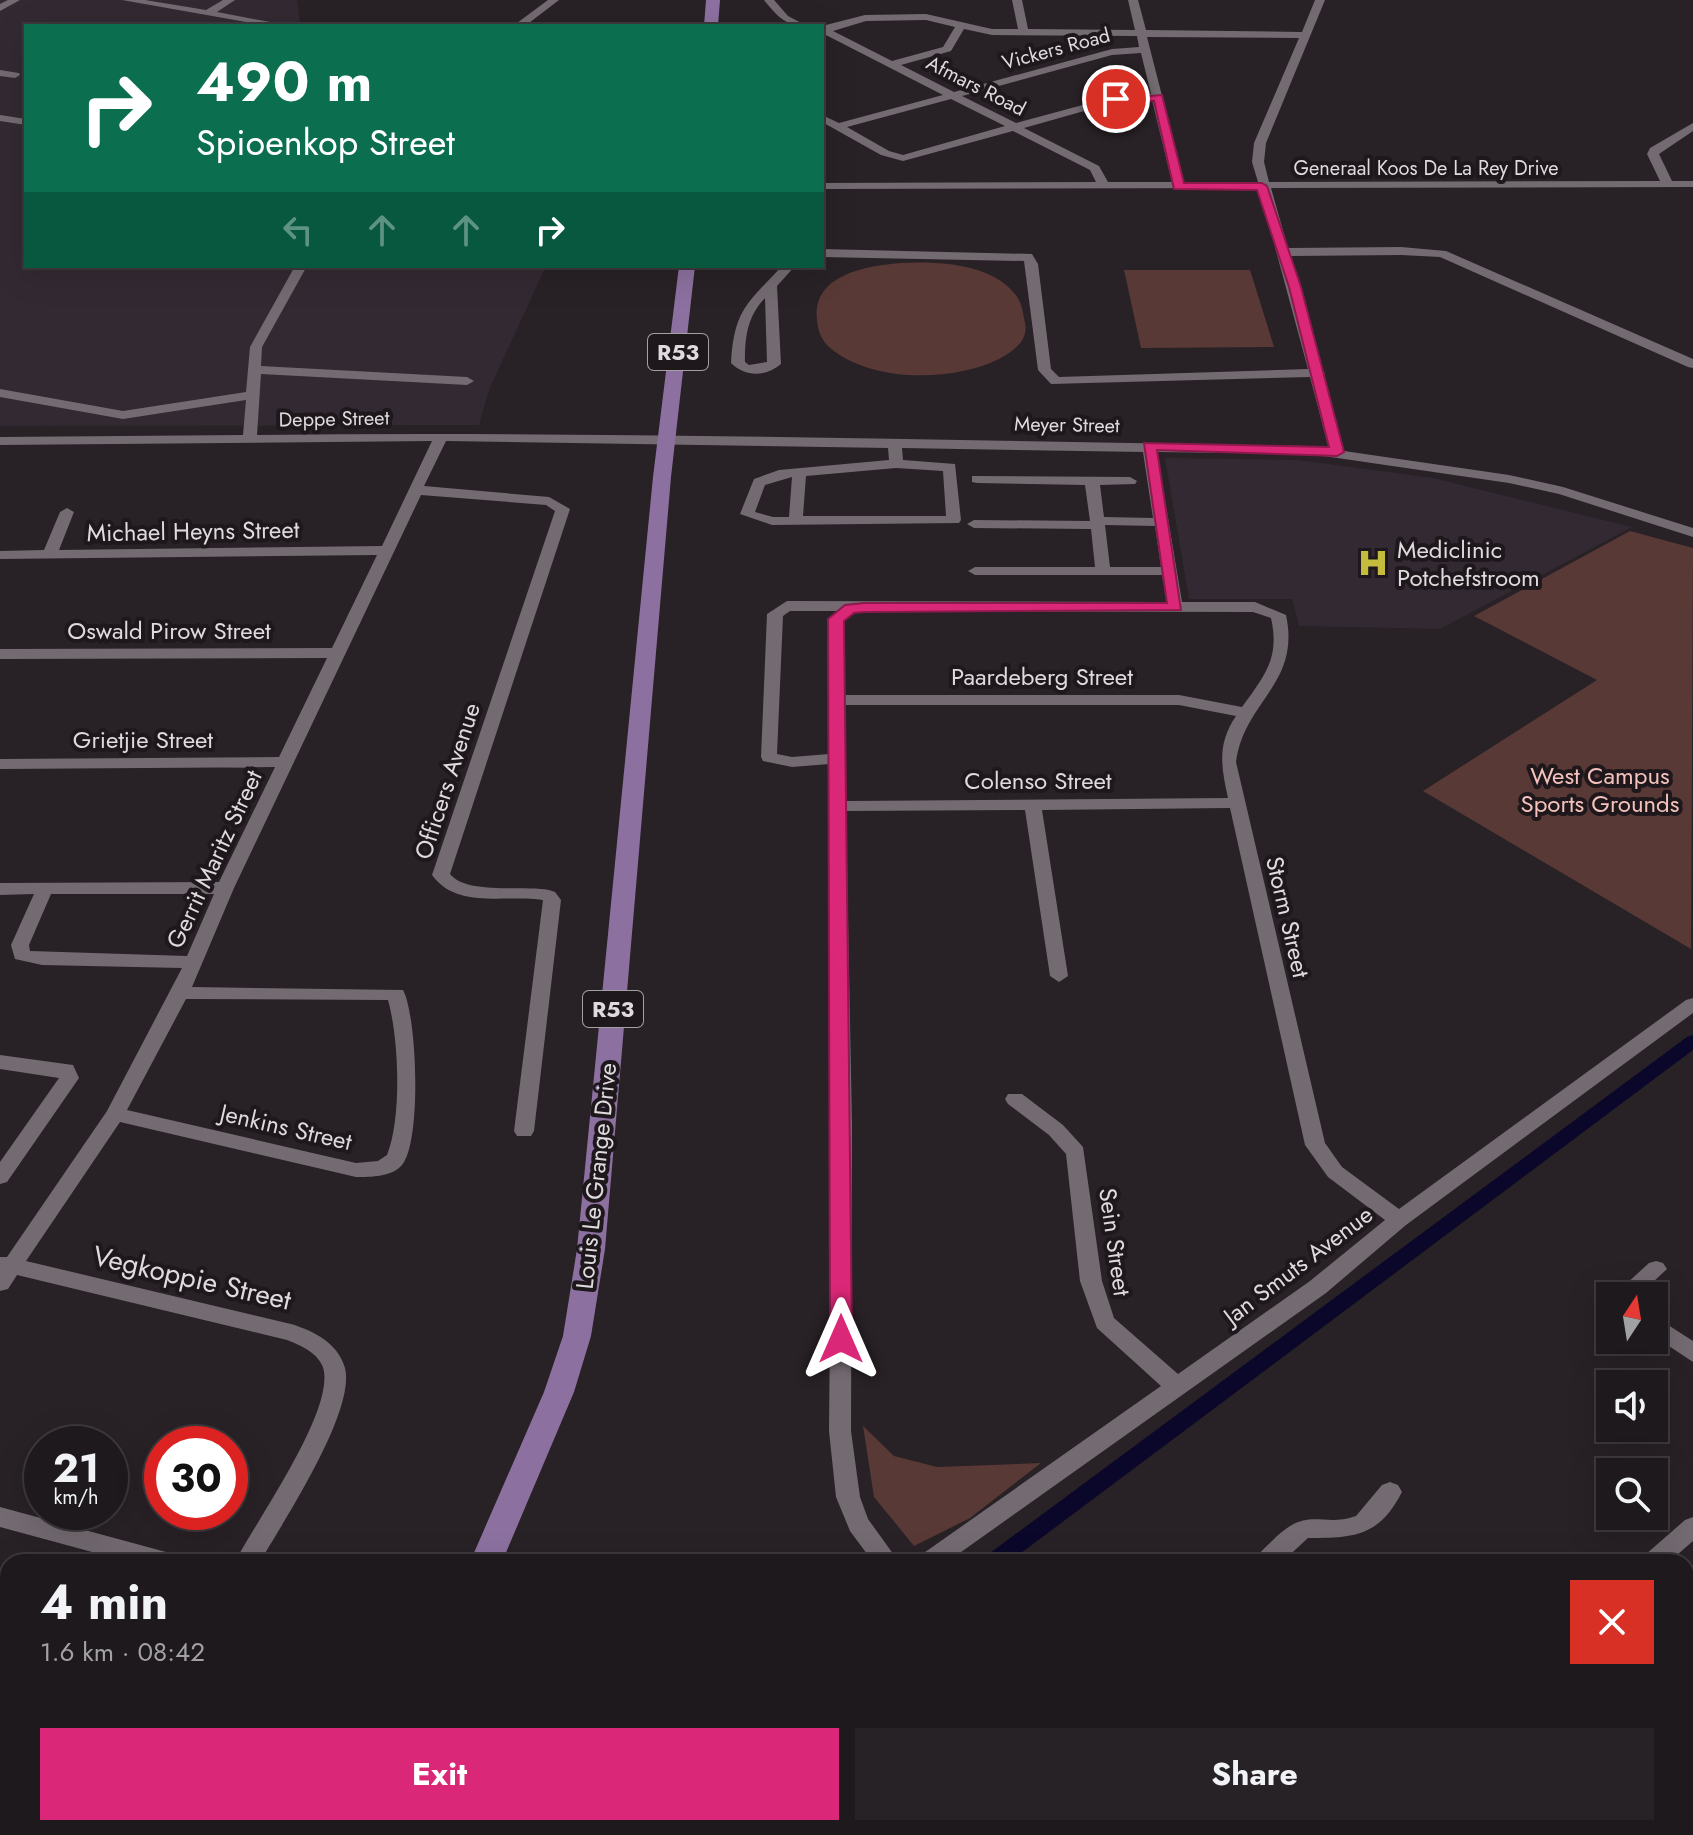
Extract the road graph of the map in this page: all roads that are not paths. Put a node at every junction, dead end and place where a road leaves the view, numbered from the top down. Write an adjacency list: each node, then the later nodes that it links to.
1 (15, 0): 10 (street)
2 (127, 0): 11 (street)
3 (230, 0): 11 (street)
4 (554, 0): 13 (street)
5 (713, 0): 14 (main road)
6 (769, 0): 15 (street)
7 (1017, 0): 18 (street)
8 (1133, 0): 19 (street)
9 (1320, 0): 20 (street)
10 (0, 8)
11 (208, 13): 12 (street)
12 (263, 24)
13 (521, 24)
14 (711, 24)
15 (798, 24)
16 (961, 24): 17 (street); 18 (street); 22 (street)
17 (825, 29): 22 (street, Afmars Road)
18 (1024, 32): 19 (street)
19 (1142, 32): 20 (street); 21 (street)
20 (1304, 35): 38 (street)
21 (1147, 49): 25 (street, Vickers Road); 26 (street)
22 (892, 64): 25 (street, Afmars Road)
23 (0, 73): 24 (street)
24 (15, 75)
25 (953, 95): 31 (street, Vickers Road); 32 (street, Afmars Road)
26 (1158, 97): 32 (street); 37 (street)
27 (0, 118): 29 (street)
28 (824, 119): 31 (street)
29 (24, 122)
30 (1693, 126): 33 (street)
31 (836, 127): 32 (street)
32 (1019, 127): 36 (street, Afmars Road)
33 (1666, 181): 34 (street, Generaal Koos De La Rey Drive); 38 (street, Generaal Koos De La Rey Drive)
34 (1693, 184)
35 (824, 186): 36 (street, Generaal Koos De La Rey Drive)
36 (1104, 186): 37 (street, Generaal Koos De La Rey Drive)
37 (1179, 186): 38 (street, Generaal Koos De La Rey Drive)
38 (1262, 186): 39 (street)
39 (1283, 252): 45 (street); 47 (street)
40 (824, 253): 47 (street)
41 (300, 268): 46 (street)
42 (687, 268): 52 (main road, R53)
43 (787, 268): 44 (street)
44 (771, 287): 44 (street)
45 (1691, 362)
46 (255, 370): 48 (street); 50 (street)
47 (1318, 373): 57 (street)
48 (467, 381)
49 (0, 393): 50 (street)
50 (254, 395): 53 (street)
51 (441, 437): 52 (street, Deppe Street); 53 (street, Deppe Street); 63 (street, Gerrit Maritz Street)
52 (669, 439): 55 (street, Meyer Street); 112 (main road, Louis Le Grange Drive / R53)
53 (250, 440): 54 (street, Deppe Street)
54 (0, 441)
55 (895, 442): 56 (street, Meyer Street); 58 (street)
56 (1149, 446): 57 (street, Meyer Street); 66 (street)
57 (1337, 452): 69 (street, Meyer Street)
58 (896, 464): 59 (street); 65 (street)
59 (799, 472): 65 (street); 65 (street)
60 (977, 479): 61 (street)
61 (1092, 481): 62 (street); 67 (street)
62 (1130, 481)
63 (417, 490): 70 (street, Gerrit Maritz Street); 98 (street, Officers Avenue)
64 (67, 512): 72 (street)
65 (796, 520)
66 (1161, 522): 67 (street); 75 (street)
67 (1097, 523): 68 (street); 74 (street)
68 (974, 524)
69 (1693, 533)
70 (387, 550): 72 (street, Michael Heyns Street); 78 (street, Gerrit Maritz Street)
71 (0, 555): 72 (street, Michael Heyns Street)
72 (49, 555)
73 (975, 571): 74 (street)
74 (1103, 571): 75 (street)
75 (1169, 571): 76 (street)
76 (1175, 607): 77 (street); 81 (street, Storm Street)
77 (850, 609): 80 (street); 82 (street)
78 (339, 653): 79 (street, Oswald Pirow Street); 83 (street, Gerrit Maritz Street)
79 (0, 654)
80 (834, 700): 81 (street, Paardeberg Street); 82 (street)
81 (1248, 713): 85 (street, Storm Street)
82 (837, 758): 87 (street)
83 (286, 762): 84 (street, Grietjie Street); 88 (street, Gerrit Maritz Street)
84 (0, 764)
85 (1237, 803): 86 (street, Colenso Street); 100 (street, Storm Street)
86 (1033, 804): 87 (street, Colenso Street); 92 (street)
87 (839, 806): 113 (street)
88 (225, 888): 90 (street); 91 (street, Gerrit Maritz Street)
89 (0, 889): 90 (street)
90 (45, 889): 91 (street)
91 (193, 962): 93 (street, Gerrit Maritz Street)
92 (1059, 976)
93 (180, 993): 97 (street, Gerrit Maritz Street); 97 (street, Jenkins Street)
94 (1693, 1004): 100 (street, Jan Smuts Avenue)
95 (0, 1062): 99 (street)
96 (1015, 1099): 106 (street, Sein Street)
97 (115, 1114): 102 (street, Gerrit Maritz Street)
98 (524, 1131)
99 (0, 1177)
100 (1399, 1220): 106 (street, Jan Smuts Avenue)
101 (1656, 1269): 103 (street)
102 (4, 1271): 111 (street, Vegkoppie Street)
103 (1641, 1282)
104 (1668, 1334): 105 (street)
105 (1693, 1353)
106 (1177, 1387): 114 (street, Jan Smuts Avenue)
107 (1390, 1492): 115 (street)
108 (0, 1517): 110 (street)
109 (1693, 1527): 116 (street)
110 (136, 1554)
111 (251, 1554)
112 (489, 1554)
113 (881, 1554)
114 (940, 1554)
115 (1274, 1554)
116 (1662, 1554)

